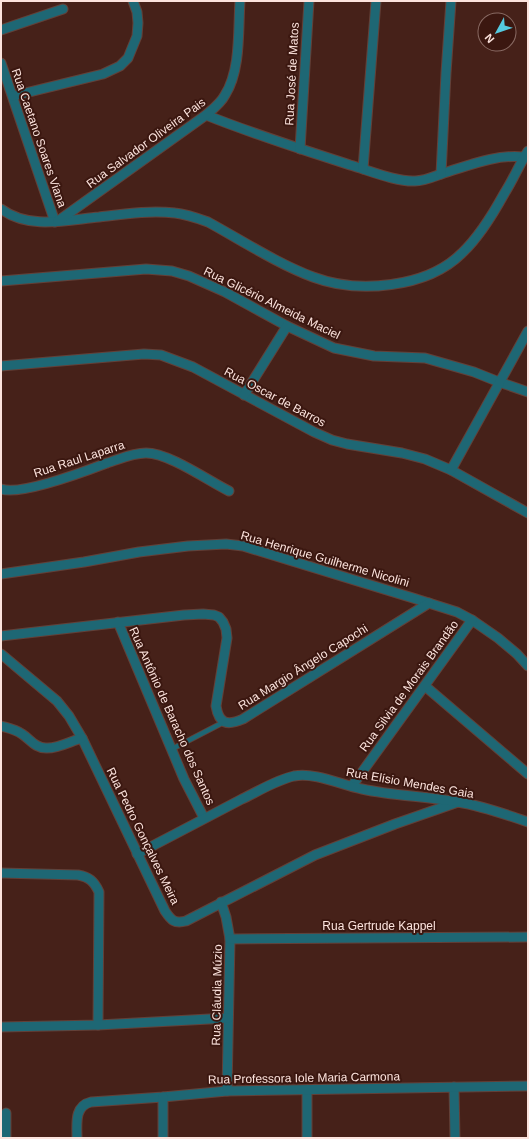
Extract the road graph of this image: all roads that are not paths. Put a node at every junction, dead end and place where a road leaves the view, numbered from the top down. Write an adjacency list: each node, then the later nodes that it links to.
1 (133, 1): 9 (street)
2 (240, 1): 10 (street, Rua Salvador Oliveira Pais)
3 (309, 1): 11 (street, Rua José de Matos)
4 (376, 1): 13 (street)
5 (451, 1): 14 (street)
6 (63, 9): 7 (street)
7 (1, 30)
8 (1, 63): 9 (street, Rua Caetano Soares Viana)
9 (13, 96): 16 (street, Rua Caetano Soares Viana)
10 (206, 115): 11 (street); 16 (street, Rua Salvador Oliveira Pais)
11 (300, 149): 13 (street)
12 (526, 154): 14 (street); 16 (street)
13 (363, 169): 14 (street)
14 (441, 174)
15 (1, 209): 16 (street)
16 (56, 222)
17 (1, 281): 18 (street, Rua Glicério Almeida Maciel)
18 (287, 326): 21 (street, Rua Glicério Almeida Maciel); 23 (street)
19 (528, 331): 21 (street)
20 (1, 366): 23 (street, Rua Oscar de Barros)
21 (500, 382): 22 (street, Rua Glicério Almeida Maciel); 24 (street)
22 (528, 392)
23 (244, 394): 24 (street, Rua Oscar de Barros)
24 (450, 470): 27 (street, Rua Oscar de Barros)
25 (1, 489): 26 (street, Rua Raul Laparra)
26 (229, 490)
27 (528, 513)
28 (1, 574): 29 (street, Rua Henrique Guilherme Nicolini)
29 (429, 603): 30 (street, Rua Henrique Guilherme Nicolini); 36 (street, Rua Margio Ângelo Capochi)
30 (472, 620): 34 (street, Rua Henrique Guilherme Nicolini); 35 (street, Rua Silvia de Morais Brandão)
31 (118, 622): 32 (street); 36 (street); 39 (street, Rua Antônio de Baracho dos Santos)
32 (1, 636)
33 (1, 654): 38 (street, Rua Pedro Gonçalves Meira)
34 (528, 666)
35 (425, 686): 40 (street); 41 (street, Rua Silvia de Morais Brandão)
36 (224, 722): 39 (lane)
37 (1, 726): 38 (street)
38 (82, 738): 45 (street, Rua Pedro Gonçalves Meira)
39 (172, 750): 43 (street, Rua Antônio de Baracho dos Santos)
40 (528, 774)
41 (352, 786): 42 (street, Rua Elísio Mendes Gaia); 43 (street, Rua Elísio Mendes Gaia)
42 (458, 802): 44 (street, Rua Elísio Mendes Gaia); 47 (street, Rua Pedro Gonçalves Meira)
43 (204, 818): 45 (street, Rua Elísio Mendes Gaia)
44 (528, 822)
45 (137, 854): 47 (street, Rua Pedro Gonçalves Meira)
46 (1, 873): 51 (street)
47 (221, 902): 49 (street, Rua Cláudia Múzio)
48 (528, 937): 49 (street, Rua Gertrude Kappel)
49 (230, 939): 50 (street, Rua Cláudia Múzio)
50 (228, 1018): 51 (street); 56 (street, Rua Cláudia Múzio)
51 (98, 1025): 52 (street)
52 (1, 1027)
53 (528, 1086): 54 (street, Rua Professora Iole Maria Carmona)
54 (454, 1087): 55 (street, Rua Professora Iole Maria Carmona); 63 (street)
55 (307, 1090): 56 (street, Rua Professora Iole Maria Carmona); 62 (street)
56 (227, 1091): 57 (street, Rua Professora Iole Maria Carmona)
57 (163, 1097): 60 (street, Rua Professora Iole Maria Carmona); 61 (street)
58 (6, 1113): 59 (street)
59 (6, 1138)
60 (77, 1138)
61 (163, 1138)
62 (307, 1138)
63 (455, 1138)

